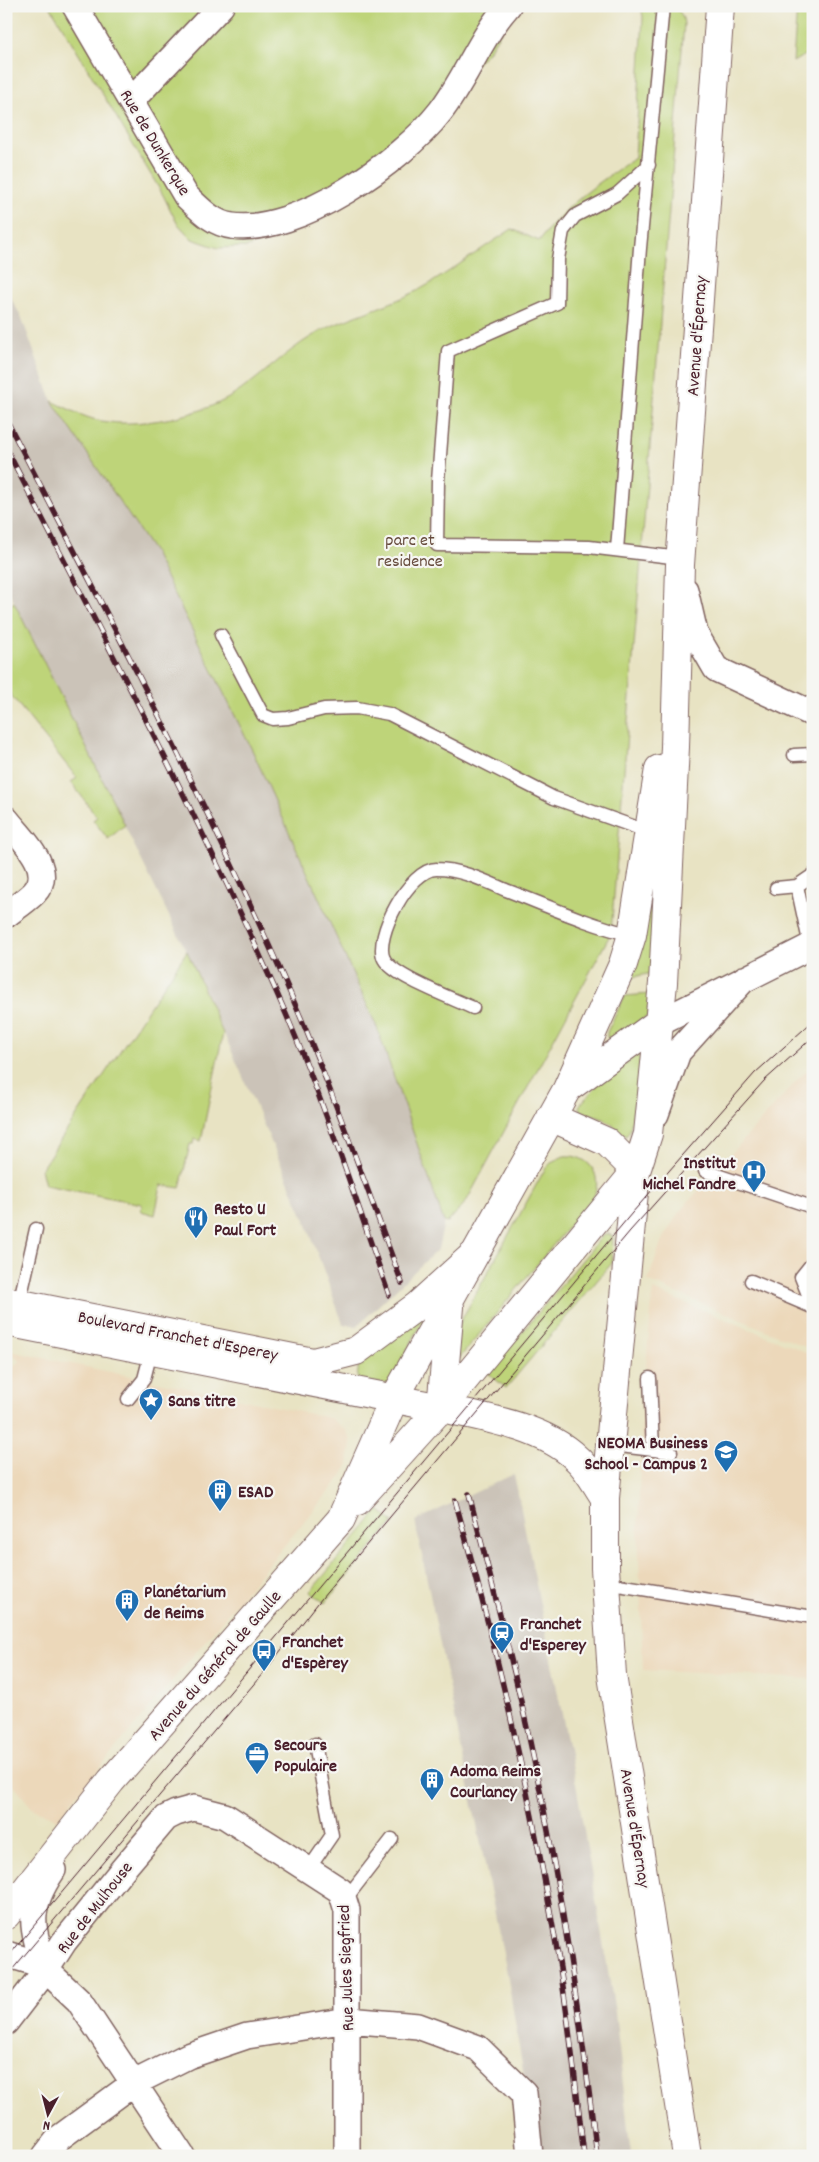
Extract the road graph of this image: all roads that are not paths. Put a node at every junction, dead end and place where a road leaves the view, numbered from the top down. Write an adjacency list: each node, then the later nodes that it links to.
1 (75, 6): 6 (street, Rue de Dunkerque)
2 (221, 6): 6 (street)
3 (508, 6): 6 (street, Rue de Dunkerque)
4 (663, 6): 7 (lane)
5 (720, 6): 9 (main road, Avenue d'Épernay)
6 (130, 101)
7 (649, 165): 8 (lane); 8 (lane)
8 (617, 550): 9 (lane)
9 (680, 561): 11 (main road, Avenue d'Épernay); 12 (street)
10 (221, 635): 16 (lane)
11 (676, 667): 16 (main road, Avenue du Général de Gaulle); 25 (main road)
12 (813, 714)
13 (813, 754): 14 (lane)
14 (794, 755)
15 (6, 819): 20 (street)
16 (649, 832): 21 (main road, Avenue du Général de Gaulle)
17 (813, 875): 18 (lane)
18 (796, 886): 19 (lane); 22 (lane)
19 (776, 888)
20 (6, 915)
21 (632, 935): 24 (lane); 26 (main road, Avenue du Général de Gaulle)
22 (812, 946): 23 (street)
23 (744, 978): 25 (street); 28 (street)
24 (473, 1008)
25 (658, 1023): 26 (main road); 28 (main road)
26 (567, 1089): 27 (main road, Avenue du Général de Gaulle)
27 (551, 1117): 29 (main road); 33 (main road, Avenue du Général de Gaulle)
28 (648, 1134): 29 (main road)
29 (636, 1171): 43 (main road); 44 (main road, Avenue d'Épernay)
30 (705, 1171): 31 (lane)
31 (813, 1211)
32 (36, 1229): 38 (lane)
33 (476, 1252): 36 (main road, Avenue du Général de Gaulle); 38 (main road, Boulevard Franchet d'Esperey)
34 (813, 1262): 37 (lane)
35 (751, 1281): 37 (lane)
36 (451, 1297): 42 (main road, Avenue du Général de Gaulle); 43 (main road)
37 (813, 1307)
38 (11, 1309): 39 (main road, Boulevard Franchet d'Esperey)
39 (152, 1352): 41 (lane, Boulevard Franchet d'Esperey); 42 (main road, Boulevard Franchet d'Esperey)
40 (650, 1378): 45 (lane)
41 (128, 1399)
42 (394, 1399): 43 (main road, Boulevard Franchet d'Esperey); 48 (main road, Avenue du Général de Gaulle)
43 (441, 1408): 47 (main road, Boulevard Franchet d'Esperey); 48 (main road)
44 (611, 1444): 45 (lane); 47 (main road, Avenue d'Épernay)
45 (653, 1450): 46 (lane)
46 (671, 1452)
47 (606, 1498): 49 (main road, Avenue d'Épernay)
48 (341, 1519): 52 (main road, Avenue du Général de Gaulle)
49 (606, 1582): 50 (lane); 67 (main road, Avenue d'Épernay)
50 (813, 1617)
51 (315, 1744): 55 (lane)
52 (111, 1781): 57 (main road, Avenue du Général de Gaulle); 59 (street)
53 (194, 1808): 55 (street, Rue Jules Siegfried); 59 (street, Rue de Mulhouse)
54 (392, 1839): 56 (lane)
55 (308, 1870): 56 (street, Rue Jules Siegfried)
56 (344, 1901): 60 (street, Rue Jules Siegfried)
57 (9, 1902)
58 (6, 1954): 59 (street)
59 (46, 1970): 61 (street, Rue de Mulhouse); 62 (street)
60 (348, 2020): 62 (street); 65 (street, Rue Jules Siegfried); 66 (street)
61 (6, 2022)
62 (134, 2083): 63 (street); 64 (street)
63 (45, 2156)
64 (182, 2156)
65 (348, 2156)
66 (530, 2156)
67 (688, 2156)

